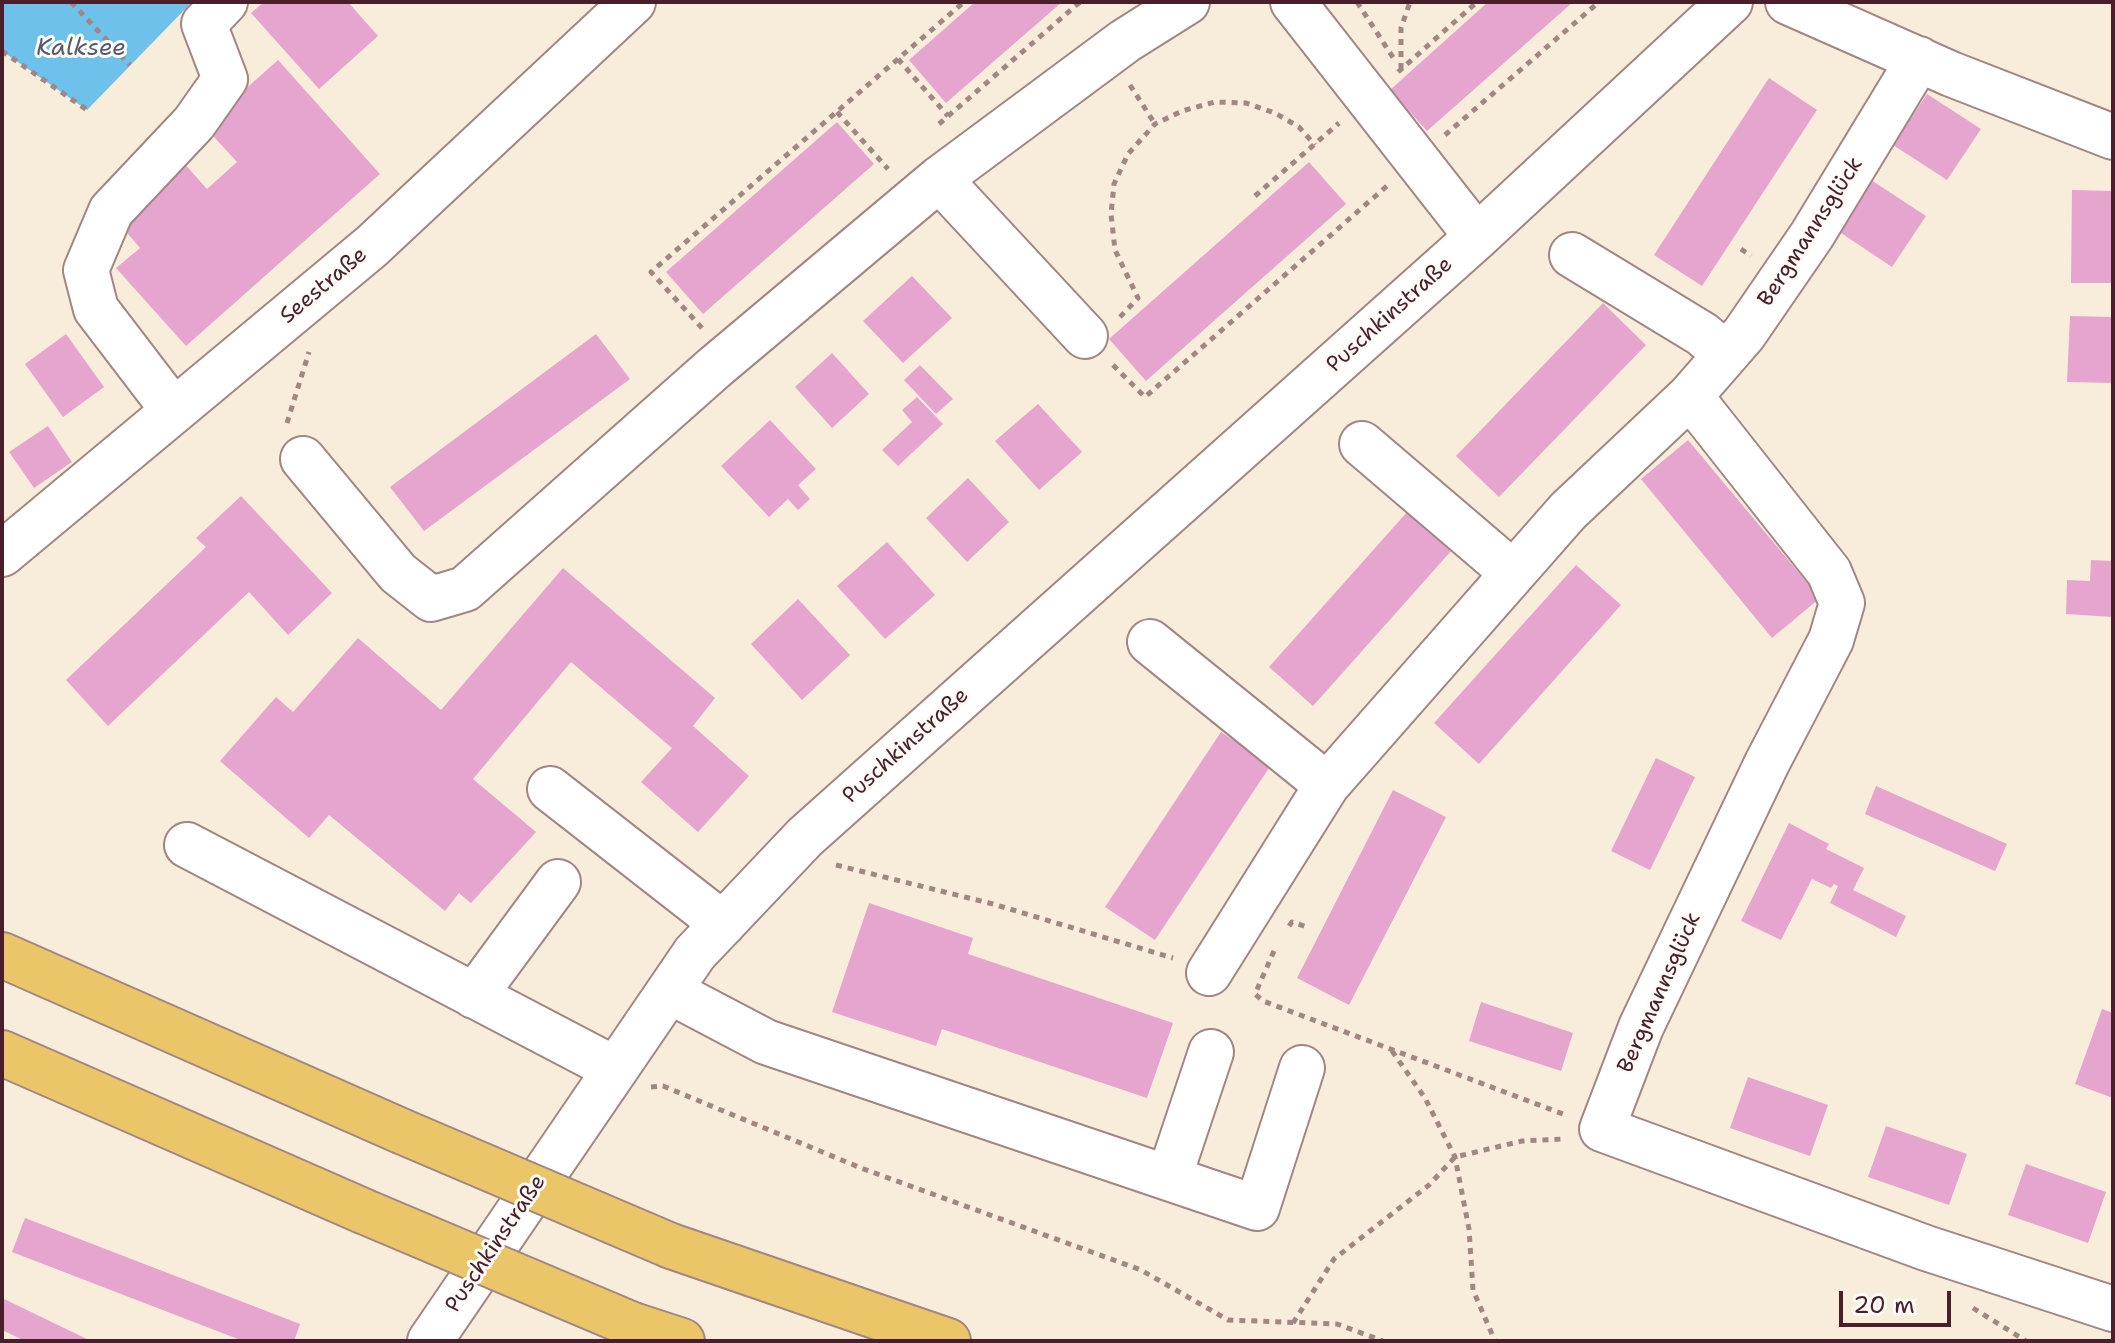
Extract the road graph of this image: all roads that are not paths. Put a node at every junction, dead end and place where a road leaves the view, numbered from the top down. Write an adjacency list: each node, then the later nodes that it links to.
1 (225, 2): 15 (street)
2 (633, 2): 15 (street, Seestraße)
3 (1187, 2): 9 (street)
4 (1293, 2): 10 (street)
5 (1730, 2): 10 (street, Puschkinstraße)
6 (1788, 2): 7 (street)
7 (1919, 59): 8 (street); 13 (street, Bergmannsglück)
8 (2113, 137)
9 (939, 179): 12 (street); 16 (street)
10 (1477, 237): 25 (street, Puschkinstraße)
11 (1572, 255): 13 (street)
12 (1085, 336)
13 (1726, 354): 14 (street, Bergmannsglück)
14 (1690, 396): 19 (street, Bergmannsglück); 35 (street, Bergmannsglück)
15 (174, 411): 18 (street, Seestraße)
16 (295, 442)
17 (1362, 444): 19 (street)
18 (2, 554)
19 (1513, 573): 21 (street, Bergmannsglück)
20 (1150, 642): 21 (street)
21 (1327, 785): 27 (street, Bergmannsglück)
22 (550, 789): 25 (street)
23 (187, 845): 29 (street)
24 (558, 882): 29 (street)
25 (723, 924): 28 (street, Puschkinstraße)
26 (2, 955): 38 (highway, bridge)
27 (1195, 967)
28 (669, 991): 33 (street, Puschkinstraße); 34 (street)
29 (474, 996): 33 (street)
30 (1211, 1052): 34 (street)
31 (2, 1053): 37 (highway, bridge)
32 (1302, 1068): 34 (street)
33 (607, 1081): 36 (street, Puschkinstraße)
34 (1169, 1178)
35 (2113, 1309)
36 (430, 1341)
37 (682, 1341)
38 (948, 1341)

